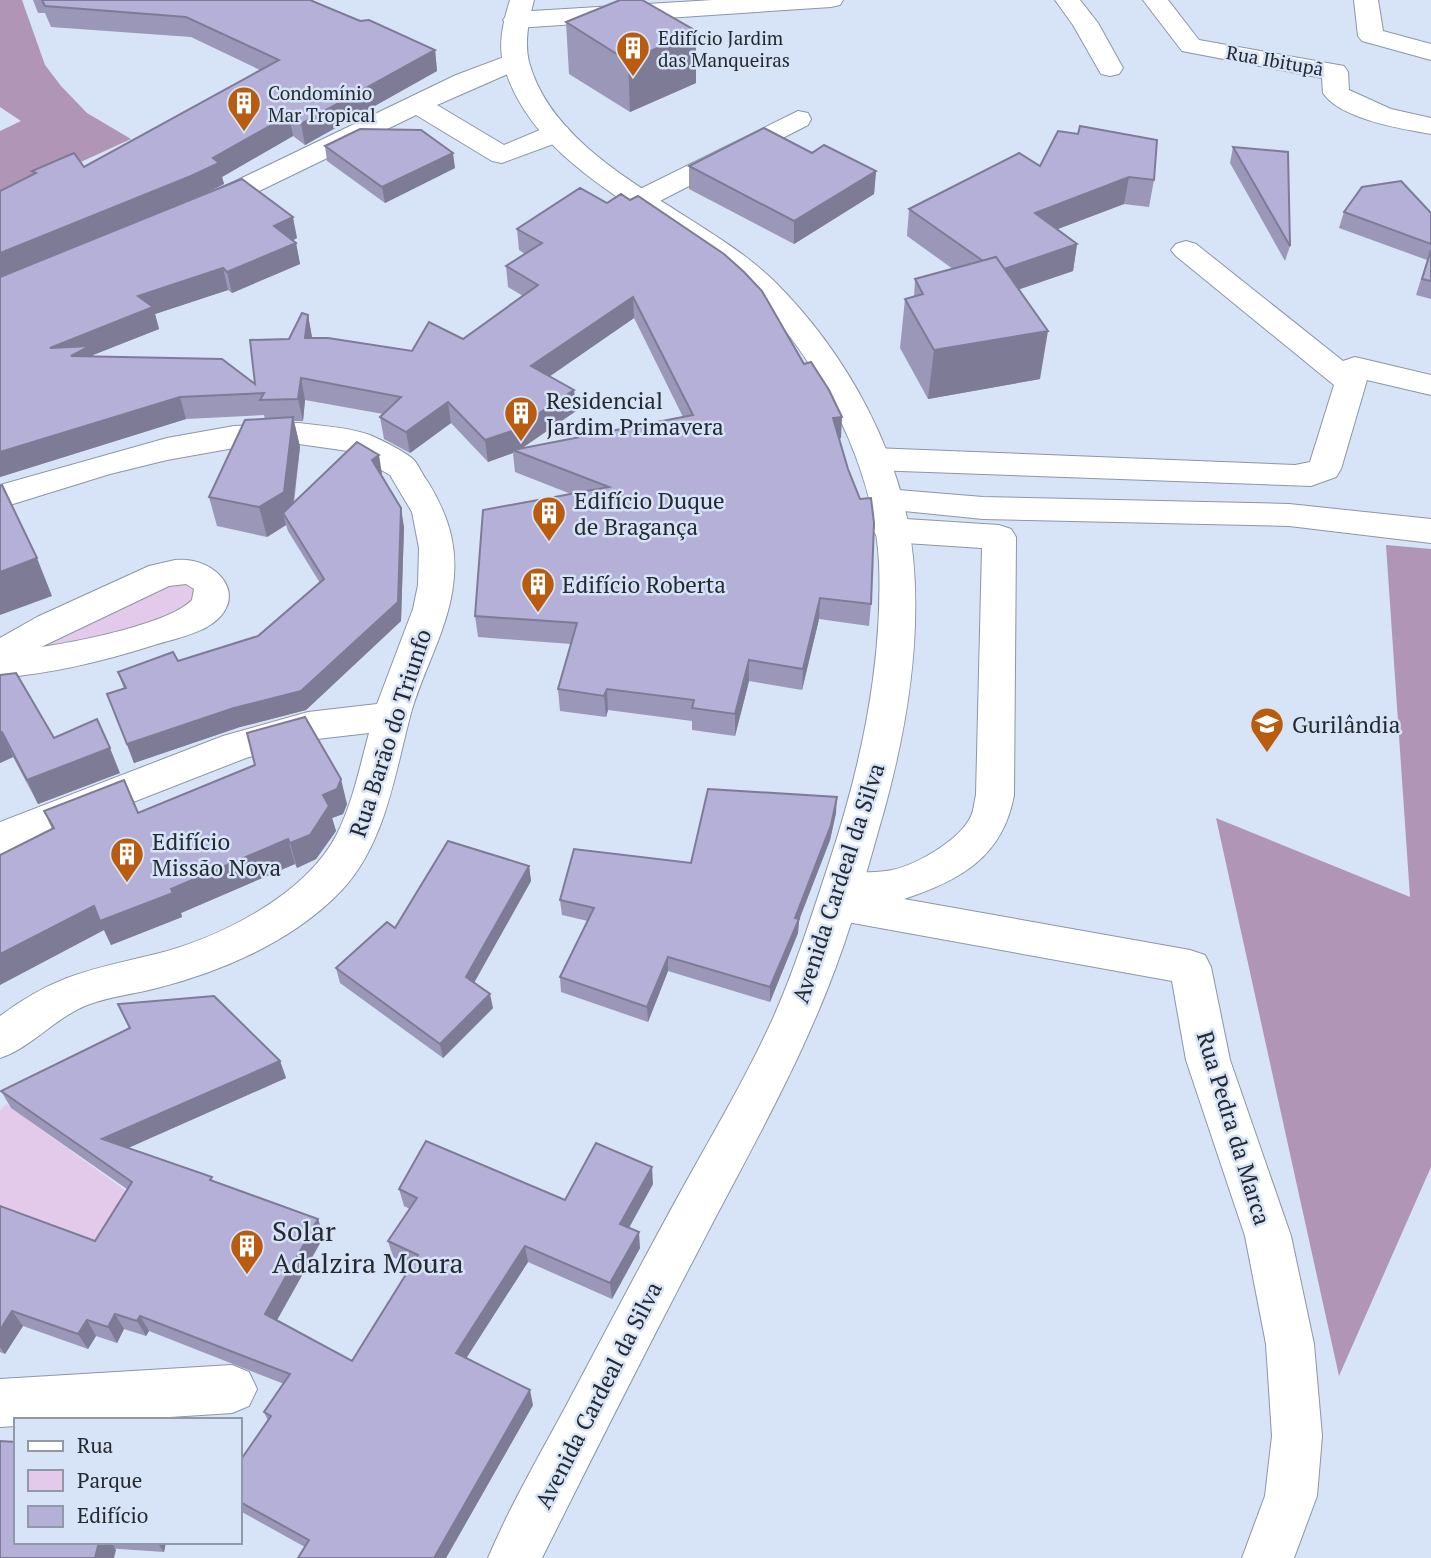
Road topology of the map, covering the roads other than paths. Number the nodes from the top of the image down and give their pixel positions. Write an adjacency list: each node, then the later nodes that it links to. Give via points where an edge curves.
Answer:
1 (831, 0): 5 (street)
2 (1067, 0): 8 (street)
3 (1156, 0): 11 (street, Rua Ibitupã, via 1191,46 1335,72 1336,93 1346,100 1388,117)
4 (1366, 0): 6 (street, via 1374,38)
5 (519, 10): 7 (street, Avenida Cardeal da Silva)
6 (1431, 51)
7 (516, 61): 9 (street); 12 (street, Avenida Cardeal da Silva, via 537,108)
8 (1110, 68)
9 (417, 104): 12 (street, via 502,155); 14 (street)
10 (798, 119): 13 (street)
11 (1431, 126)
12 (557, 133): 13 (street, Avenida Cardeal da Silva)
13 (642, 199): 18 (street, Avenida Cardeal da Silva, via 757,281 794,321 851,410)
14 (175, 221)
15 (1186, 250): 16 (street)
16 (1350, 382): 17 (street, via 1355,367); 18 (street, via 1324,469 1311,475)
17 (1431, 385)
18 (873, 459): 20 (street, Avenida Cardeal da Silva)
19 (0, 497): 24 (street, Rua Barão do Triunfo, via 125,459 242,434 295,433 341,439 388,458 414,479 436,535 432,607)
20 (891, 528): 21 (street, via 984,508 1289,514); 26 (street, Avenida Cardeal da Silva, via 896,643 889,712 873,791); 26 (street, via 999,550 995,795 988,822 964,849 928,875)
21 (1431, 531)
22 (0, 654): 23 (street, via 161,575 198,575 210,584 213,596 208,608 180,624 82,655)
23 (0, 664)
24 (390, 716): 25 (street, via 308,726 236,746); 27 (street, Rua Barão do Triunfo, via 370,806 349,853 322,885 283,915 215,950 62,997)
25 (0, 838)
26 (839, 896): 30 (street, Avenida Cardeal da Silva, via 810,982 758,1090); 31 (street, Rua Pedra da Marca, via 1190,967 1208,1060 1268,1236 1290,1344 1297,1436 1291,1496)
27 (0, 1040)
28 (233, 1389): 29 (street)
29 (0, 1403)
30 (514, 1558)
31 (1268, 1558)

